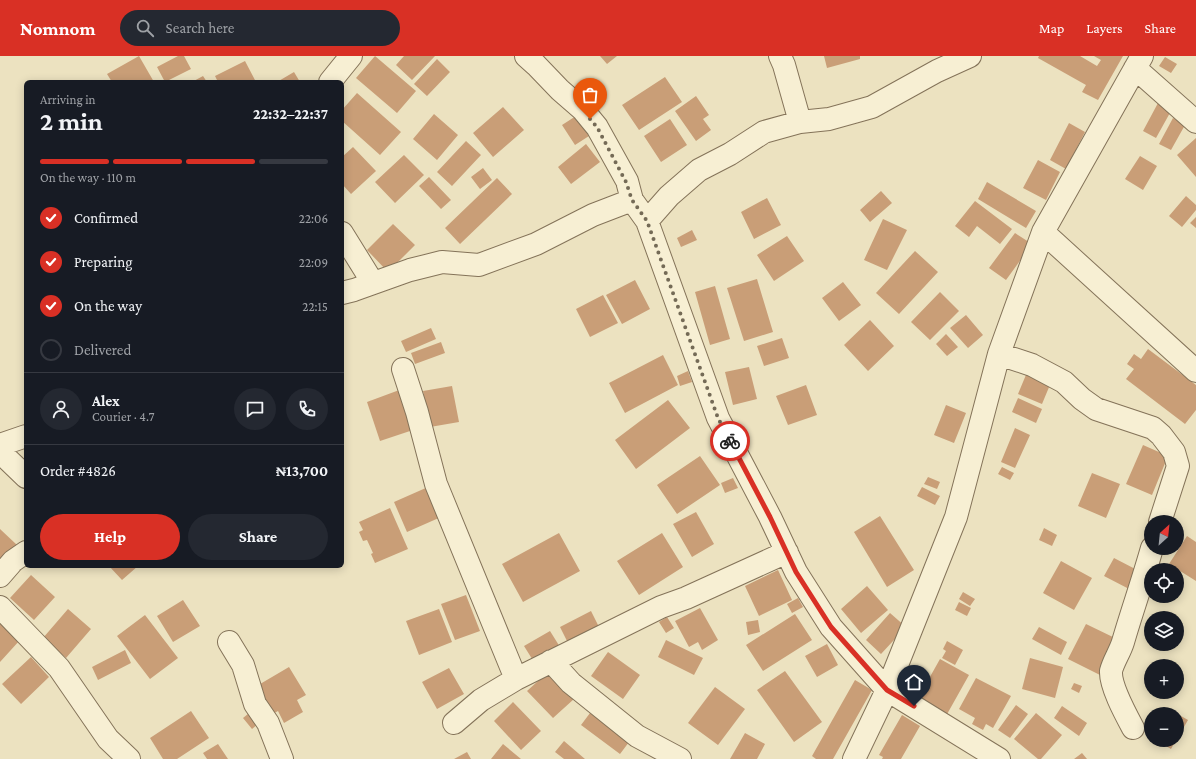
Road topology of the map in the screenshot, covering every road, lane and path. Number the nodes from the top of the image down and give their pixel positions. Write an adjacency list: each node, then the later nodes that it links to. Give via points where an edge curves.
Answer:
1 (351, 56): 6 (street)
2 (526, 56): 9 (street, via 583,110 597,127 626,182)
3 (780, 56): 7 (street)
4 (970, 56): 7 (street, via 872,107 829,119)
5 (1139, 62): 8 (street); 11 (street)
6 (332, 80)
7 (800, 122): 10 (street, via 764,132 699,170 669,196)
8 (1196, 122)
9 (632, 200): 10 (street); 13 (street, via 593,215 536,244 479,265 442,262)
10 (647, 221): 23 (street, via 718,418)
11 (1043, 232): 15 (street); 17 (street)
12 (344, 236): 13 (street)
13 (373, 283): 14 (street)
14 (344, 292)
15 (999, 354): 22 (street, via 1032,365 1064,382 1096,409 1153,428 1161,435 1174,452 1178,466); 31 (street, via 956,517)
16 (403, 369): 30 (street, via 436,484)
17 (1196, 371)
18 (24, 437): 19 (street)
19 (0, 445)
20 (0, 452): 21 (street)
21 (24, 475)
22 (1162, 515)
23 (787, 552): 29 (street, via 661,607); 31 (street, via 796,572 831,627)
24 (24, 553): 26 (street, via 13,561)
25 (1150, 555): 33 (street, via 1111,672 1115,692)
26 (0, 576)
27 (0, 607): 34 (street, via 59,668 108,739)
28 (228, 642): 35 (street, via 243,665 255,704 268,723)
29 (551, 661): 30 (street); 36 (street, via 571,683 637,736)
30 (516, 679): 32 (street, via 481,700)
31 (887, 690): 37 (street); 38 (street)
32 (454, 723)
33 (1133, 728)
34 (129, 759)
35 (282, 759)
36 (680, 759)
37 (854, 759)
38 (999, 759)

